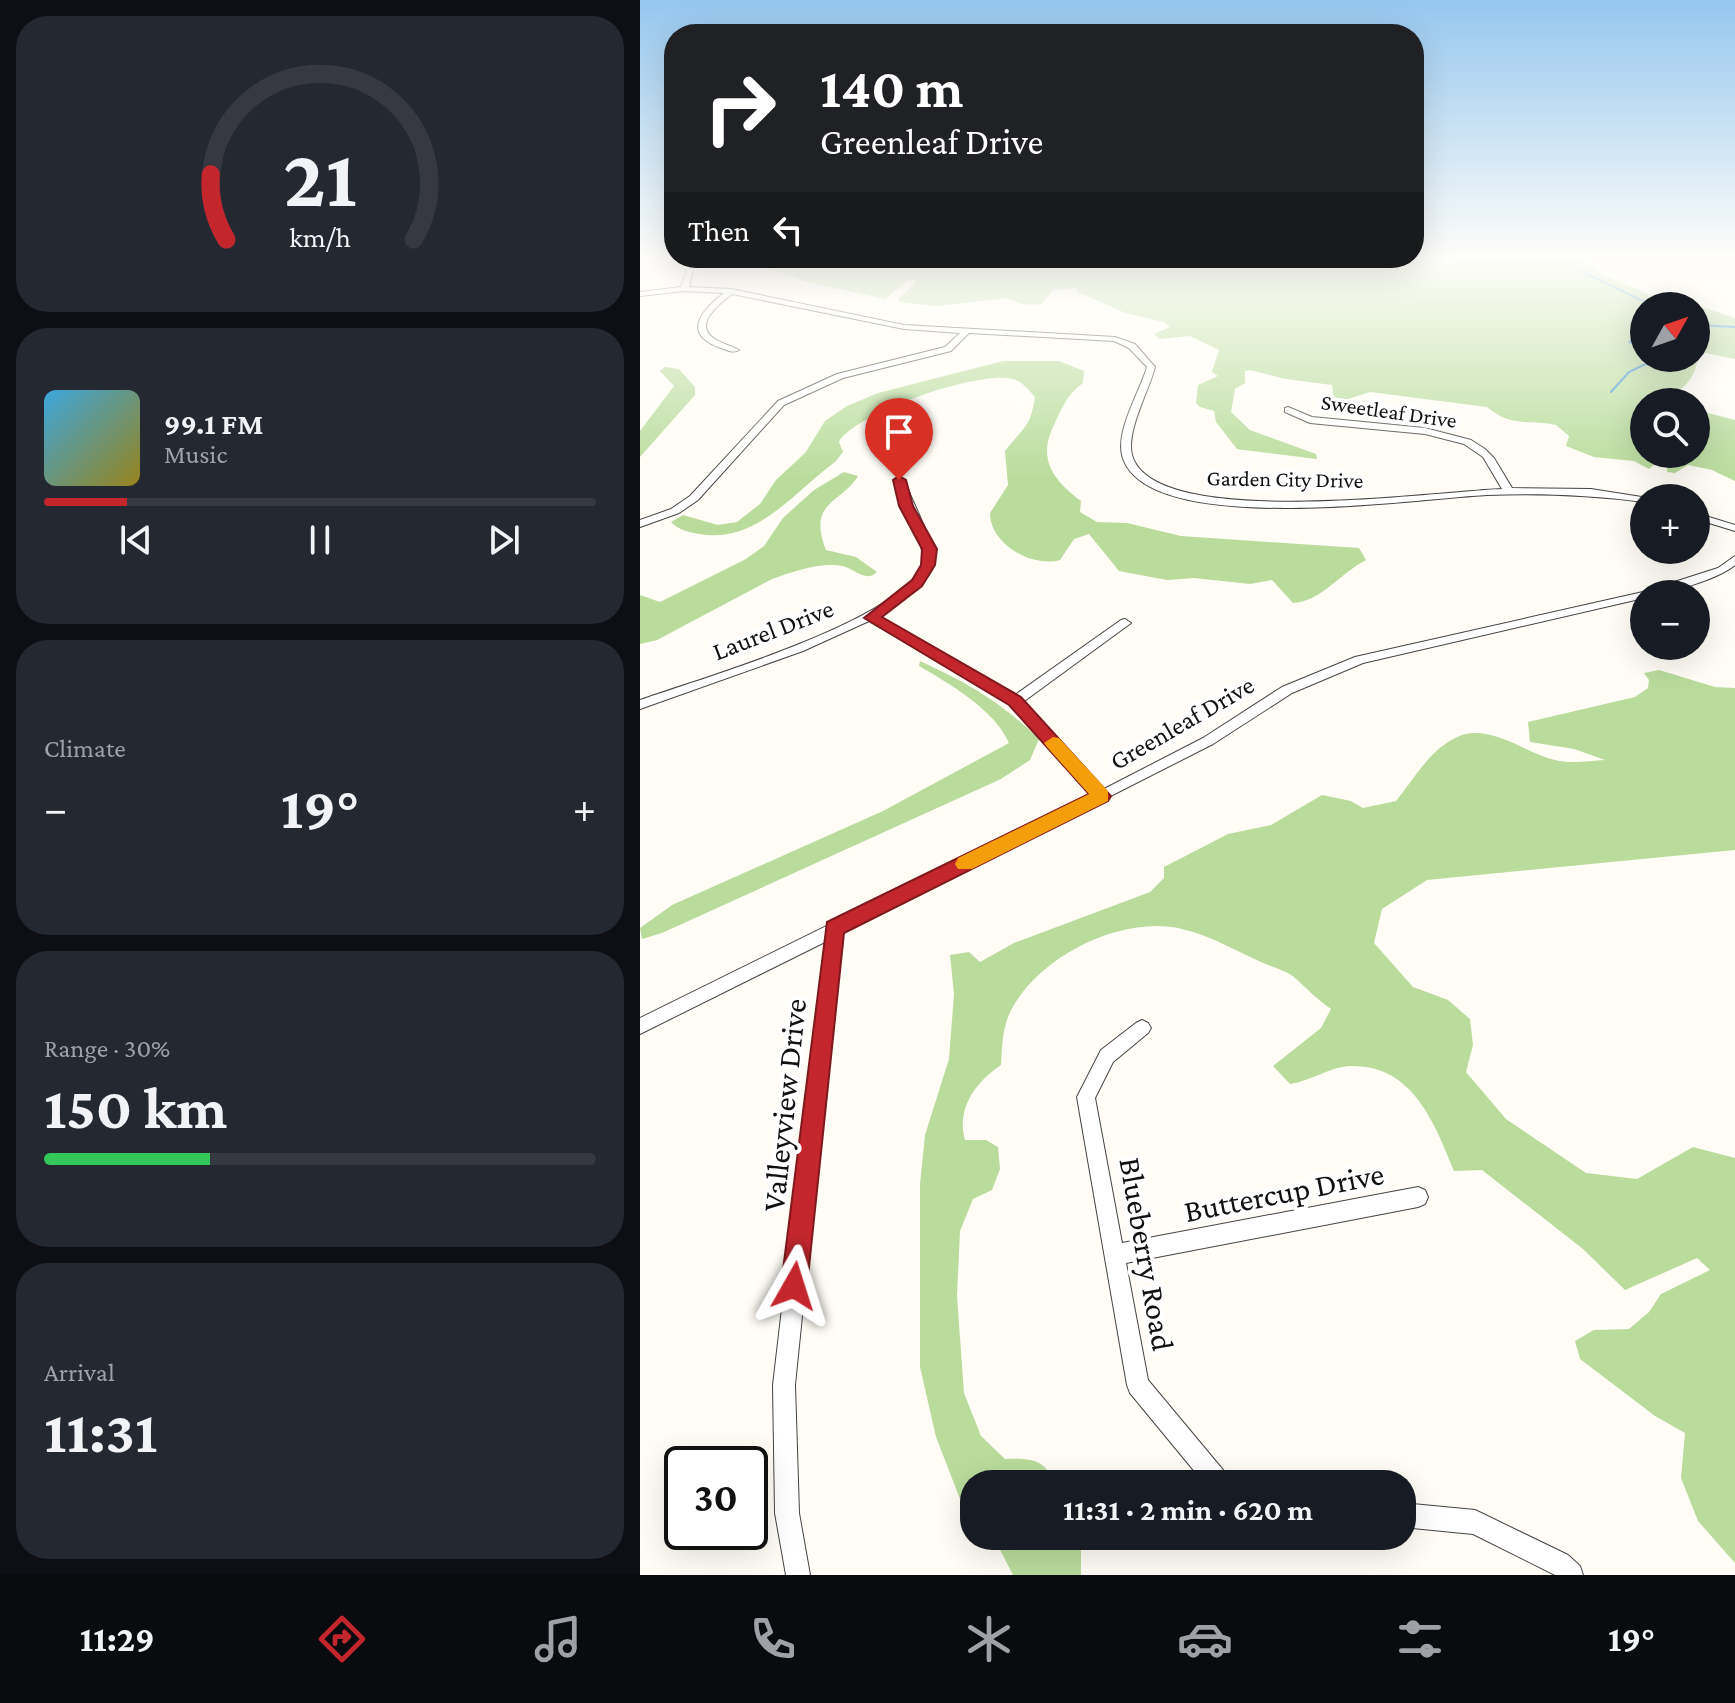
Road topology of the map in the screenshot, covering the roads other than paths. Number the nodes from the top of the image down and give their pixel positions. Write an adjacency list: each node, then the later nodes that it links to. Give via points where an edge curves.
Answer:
1 (966, 331): 10 (street, via 948,349 840,376 781,403 705,489 675,511)
2 (701, 332): 4 (street, via 709,341)
3 (979, 332): 7 (street, Garden City Drive, via 1094,336 1132,346 1151,367 1127,453 1146,478 1186,496 1239,503)
4 (735, 350)
5 (1288, 410): 7 (street, Sweetleaf Drive, via 1310,420 1456,438 1492,461)
6 (899, 480): 15 (street, via 906,506 930,549 928,565 917,583)
7 (1509, 493): 8 (street, Garden City Drive)
8 (1630, 497)
9 (1710, 520): 11 (street)
10 (640, 524)
11 (1735, 528)
12 (1735, 559): 13 (street, Greenleaf Drive, via 1722,570)
13 (1690, 580)
14 (1630, 598): 19 (street, Greenleaf Drive, via 1359,660 1287,690 1208,741)
15 (872, 618): 17 (street, Laurel Drive); 18 (street, Laurel Drive)
16 (1125, 623): 17 (street)
17 (1015, 701): 19 (street, Laurel Drive)
18 (640, 705)
19 (1102, 796): 20 (street, Greenleaf Drive)
20 (834, 928): 21 (street, Greenleaf Drive); 27 (street, Valleyview Drive, via 784,1385 787,1513)
21 (640, 1026)
22 (1142, 1028): 24 (street, Blueberry Road, via 1107,1056 1086,1097)
23 (1418, 1197): 24 (street, Buttercup Drive)
24 (1114, 1255): 25 (street, Blueberry Road, via 1138,1385)
25 (1208, 1470)
26 (1416, 1516): 28 (street, via 1475,1522 1560,1563)
27 (798, 1575)
28 (1571, 1575)

